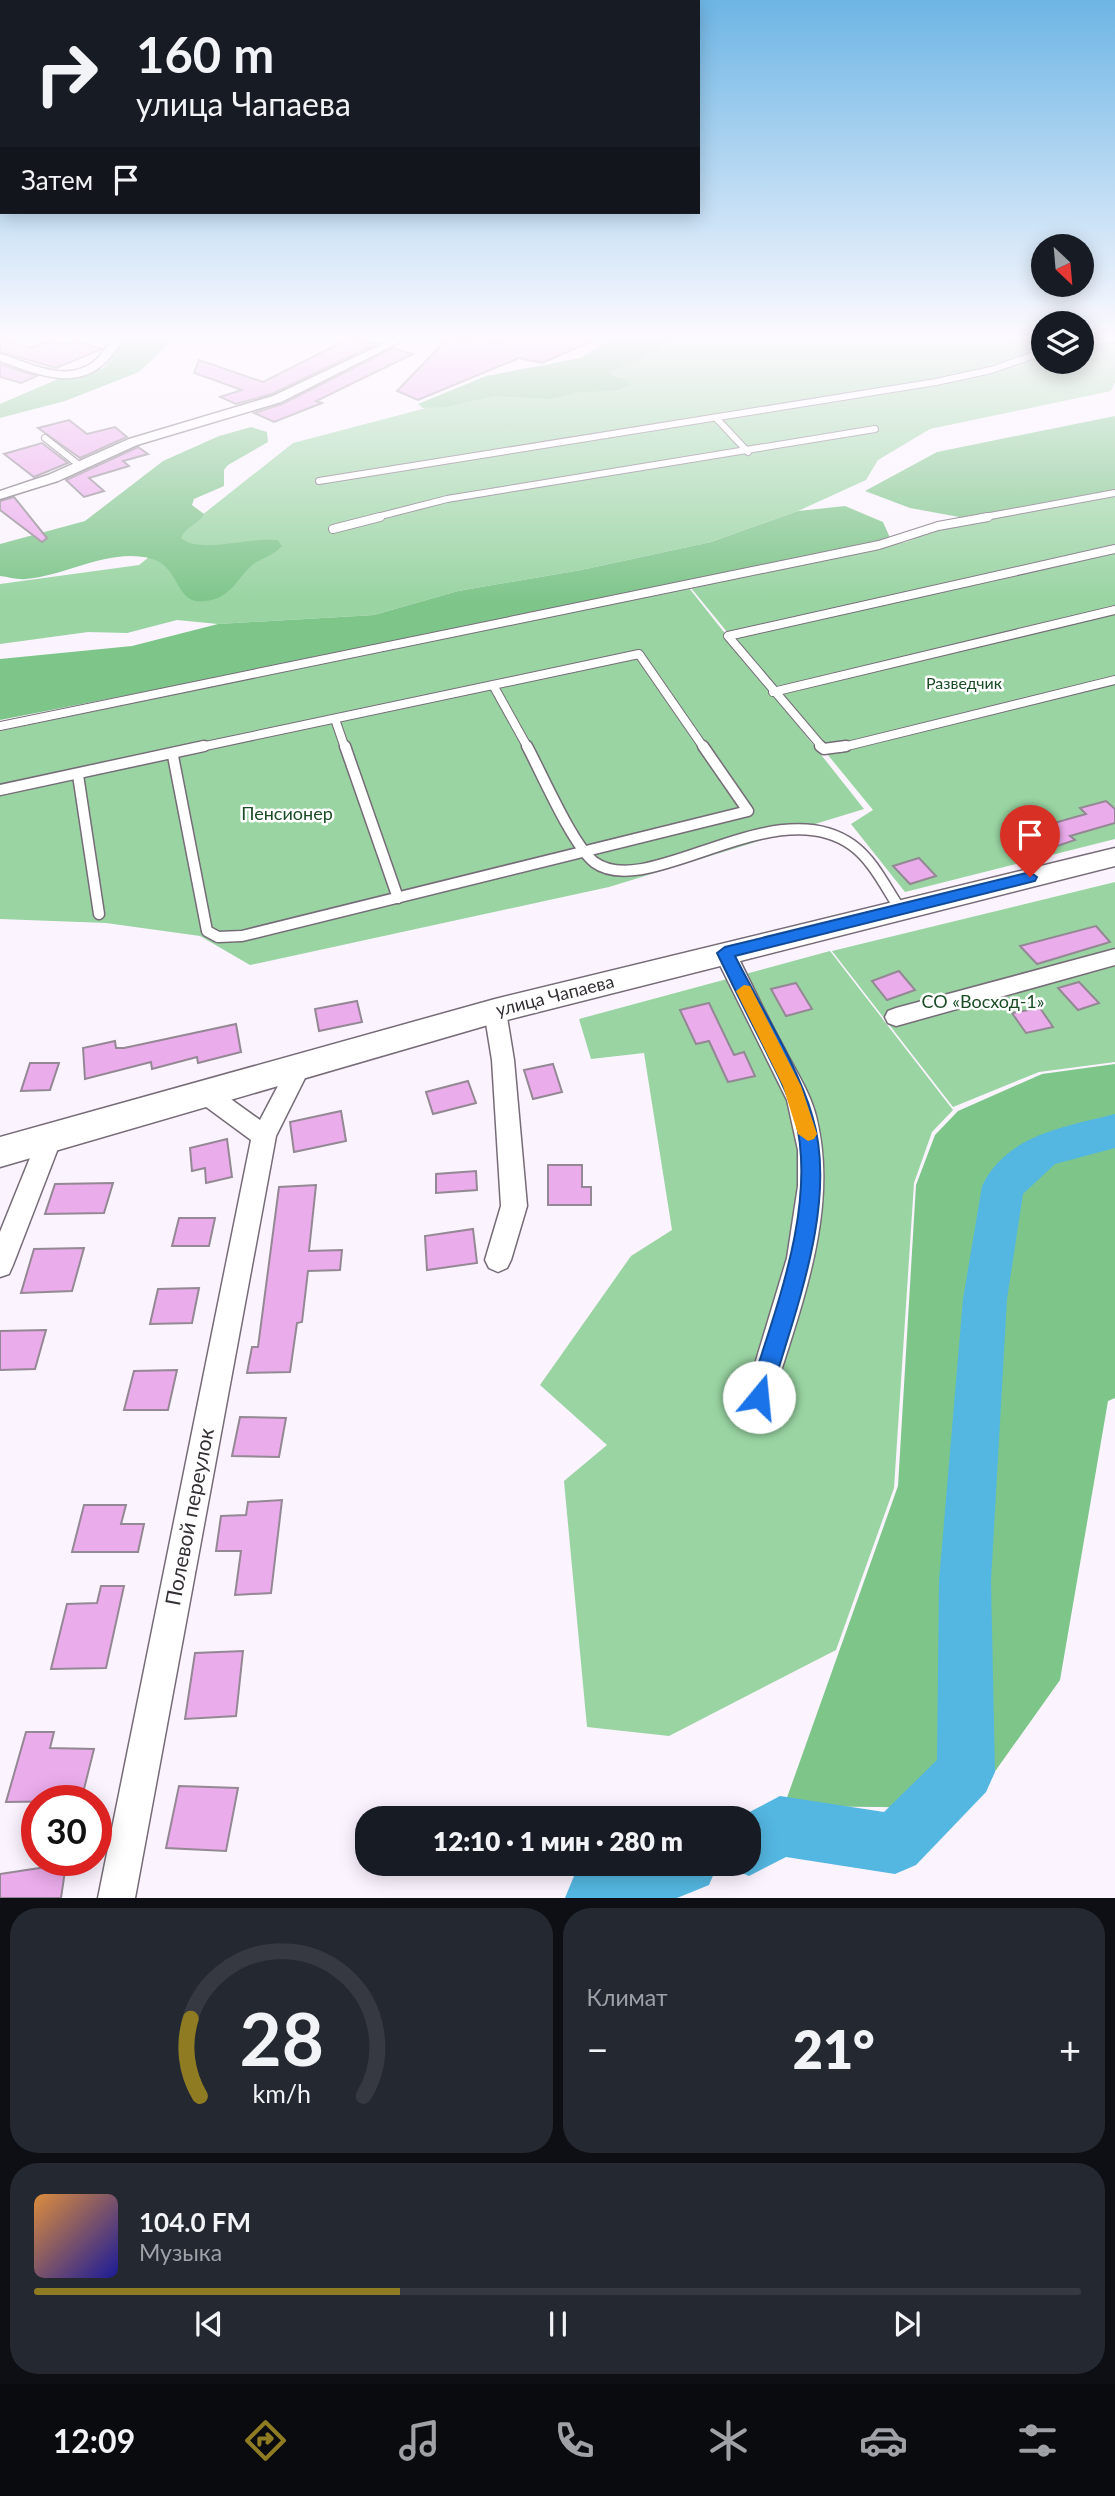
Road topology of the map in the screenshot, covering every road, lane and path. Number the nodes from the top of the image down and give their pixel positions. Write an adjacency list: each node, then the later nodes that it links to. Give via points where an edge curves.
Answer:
1 (190, 427): 7 (street, via 132,442)
2 (668, 427): 8 (lane)
3 (724, 427): 6 (lane)
4 (874, 429): 6 (lane)
5 (45, 438): 7 (lane)
6 (748, 452): 11 (lane, via 447,499)
7 (79, 465): 10 (street)
8 (319, 481)
9 (1115, 493): 18 (lane, via 938,526 879,545)
10 (0, 495)
11 (333, 529)
12 (1115, 549): 16 (lane, via 728,636)
13 (1115, 610): 16 (lane)
14 (1115, 680): 16 (lane, via 836,749 816,744)
15 (493, 685): 17 (lane); 22 (lane); 22 (lane, via 639,654 748,811)
16 (773, 692)
17 (335, 719): 19 (lane); 24 (lane)
18 (0, 726)
19 (173, 756): 20 (lane); 24 (lane, via 207,931 218,937 242,936)
20 (78, 775): 21 (lane); 26 (lane)
21 (0, 790)
22 (585, 853): 24 (lane); 25 (lane, via 594,863 613,871 652,866 771,831 826,833 850,843)
23 (1112, 861): 25 (street, улица Чапаева)
24 (398, 898)
25 (900, 909): 27 (street, улица Чапаева)
26 (99, 914)
27 (725, 953): 29 (street, улица Чапаева); 38 (street, via 792,1086 811,1148 810,1194 796,1274)
28 (1115, 957): 30 (street)
29 (495, 1012): 31 (street, улица Чапаева); 36 (street, via 514,1206)
30 (896, 1017)
31 (299, 1068): 32 (street, улица Чапаева); 33 (street, Полевой переулок)
32 (206, 1094): 33 (street); 34 (street, улица Чапаева)
33 (264, 1136): 39 (street, Полевой переулок)
34 (50, 1138): 35 (street, улица Чапаева); 37 (street)
35 (0, 1152)
36 (498, 1260)
37 (0, 1265)
38 (759, 1397)
39 (116, 1898)

